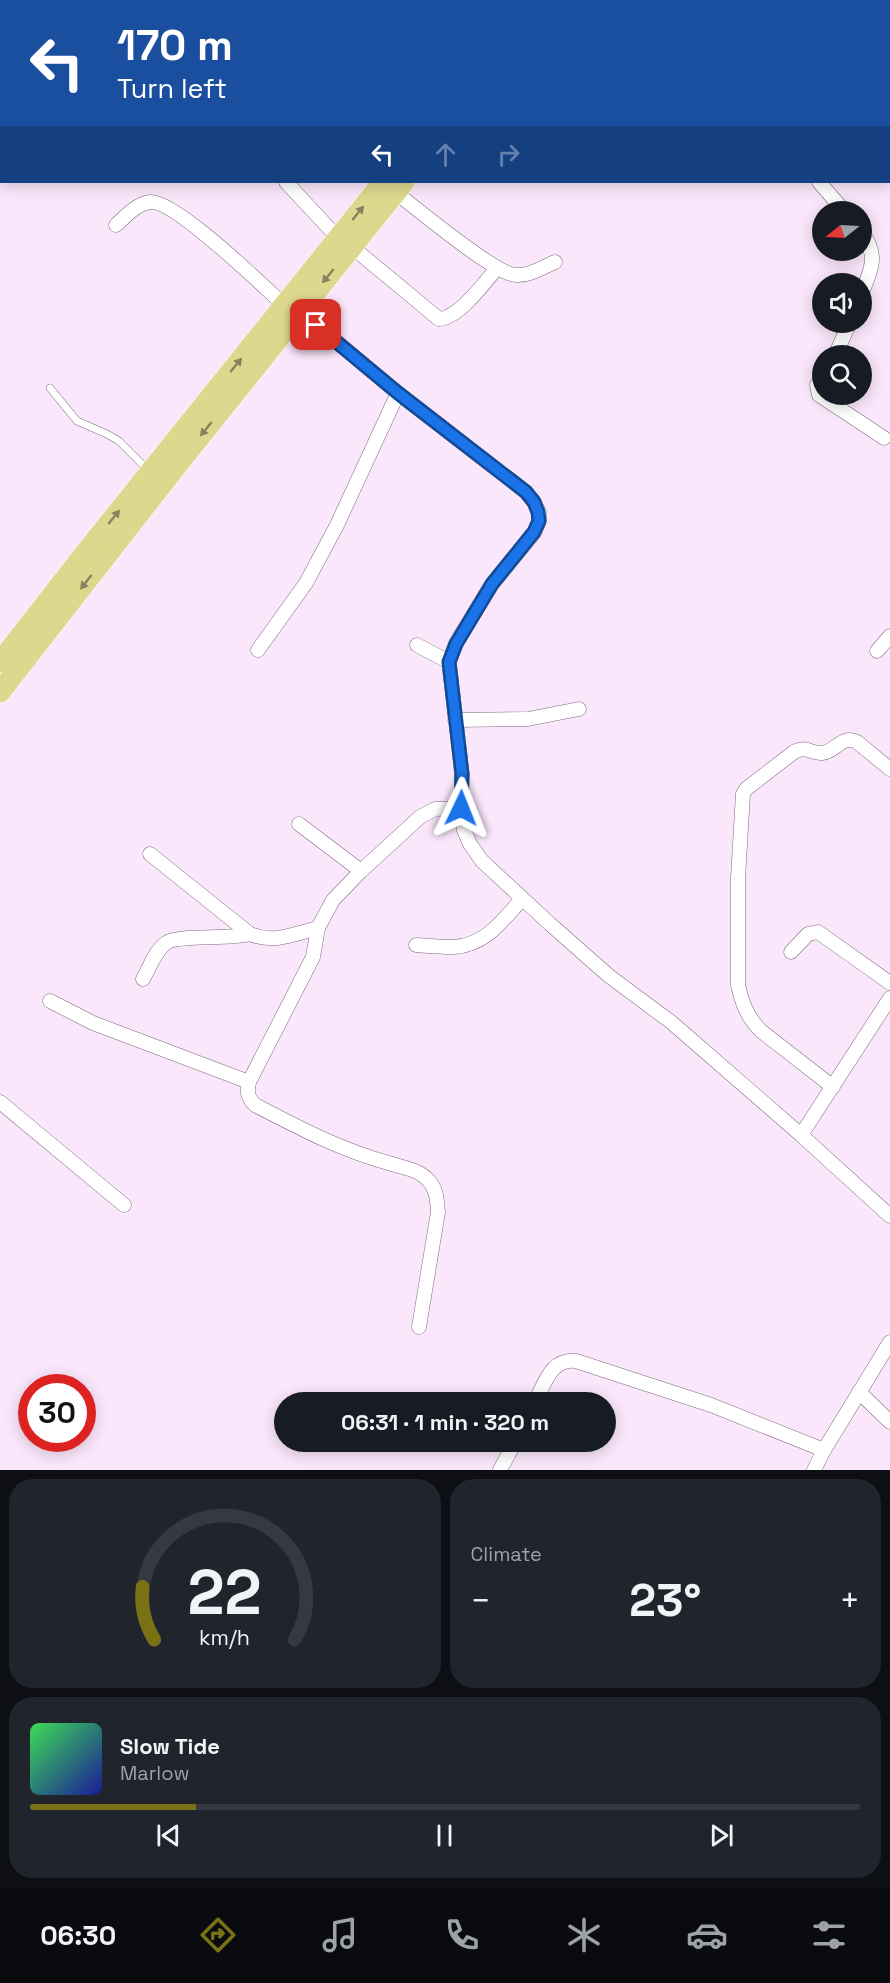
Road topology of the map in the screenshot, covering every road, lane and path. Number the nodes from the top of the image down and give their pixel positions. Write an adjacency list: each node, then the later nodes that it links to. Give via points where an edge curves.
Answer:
1 (287, 183): 6 (street)
2 (820, 183): 4 (street)
3 (394, 185): 6 (main road); 8 (street)
4 (835, 201)
5 (116, 225): 9 (street, via 142,204 160,203 197,228)
6 (345, 242): 8 (street, via 439,319 462,307); 9 (main road)
7 (555, 262): 8 (street, via 519,276)
8 (497, 268)
9 (292, 308): 11 (street); 14 (main road, one-way to 9); 21 (main road, one-way to 21)
10 (50, 388): 14 (lane, via 77,421 118,441)
11 (398, 393): 17 (street, via 306,583); 20 (street, via 526,492 538,512 534,532 492,584)
12 (832, 405): 13 (street)
13 (884, 438)
14 (150, 472): 19 (main road, one-way to 14)
15 (890, 636): 18 (street)
16 (417, 645): 20 (street)
17 (258, 650)
18 (877, 651)
19 (0, 662)
20 (449, 662): 23 (street)
21 (0, 692)
22 (579, 709): 23 (street, via 528,719)
23 (455, 720): 25 (street, via 462,774)
24 (890, 769): 39 (street, via 857,742 848,740 826,752 794,752 743,794 738,878 741,1000 752,1023)
25 (461, 808): 28 (street, via 435,809 420,817); 29 (street, via 470,844)
26 (299, 824): 28 (street)
27 (150, 854): 31 (street)
28 (361, 871): 30 (street, via 333,900)
29 (522, 899): 32 (street, via 495,929 477,941 455,947); 41 (street)
30 (318, 928): 31 (street, via 272,939); 38 (street, via 313,957)
31 (249, 934): 34 (street, via 172,939 159,950)
32 (416, 945)
33 (791, 952): 35 (street, via 808,934 818,932)
34 (143, 979)
35 (890, 983)
36 (890, 998): 39 (street)
37 (50, 1001): 38 (street, via 93,1023)
38 (249, 1082): 44 (street, via 247,1091 255,1105 313,1136 417,1171 429,1181 437,1196 438,1212)
39 (833, 1087): 41 (street)
40 (0, 1101): 42 (street)
41 (801, 1135): 43 (street)
42 (124, 1205)
43 (890, 1216)
44 (419, 1327)
45 (890, 1342): 47 (street)
46 (540, 1392): 49 (street, via 558,1364 576,1361 711,1405)
47 (859, 1392): 48 (street); 49 (street)
48 (890, 1422)
49 (824, 1450): 52 (street)
50 (510, 1452): 51 (street)
51 (500, 1470)
52 (814, 1470)

